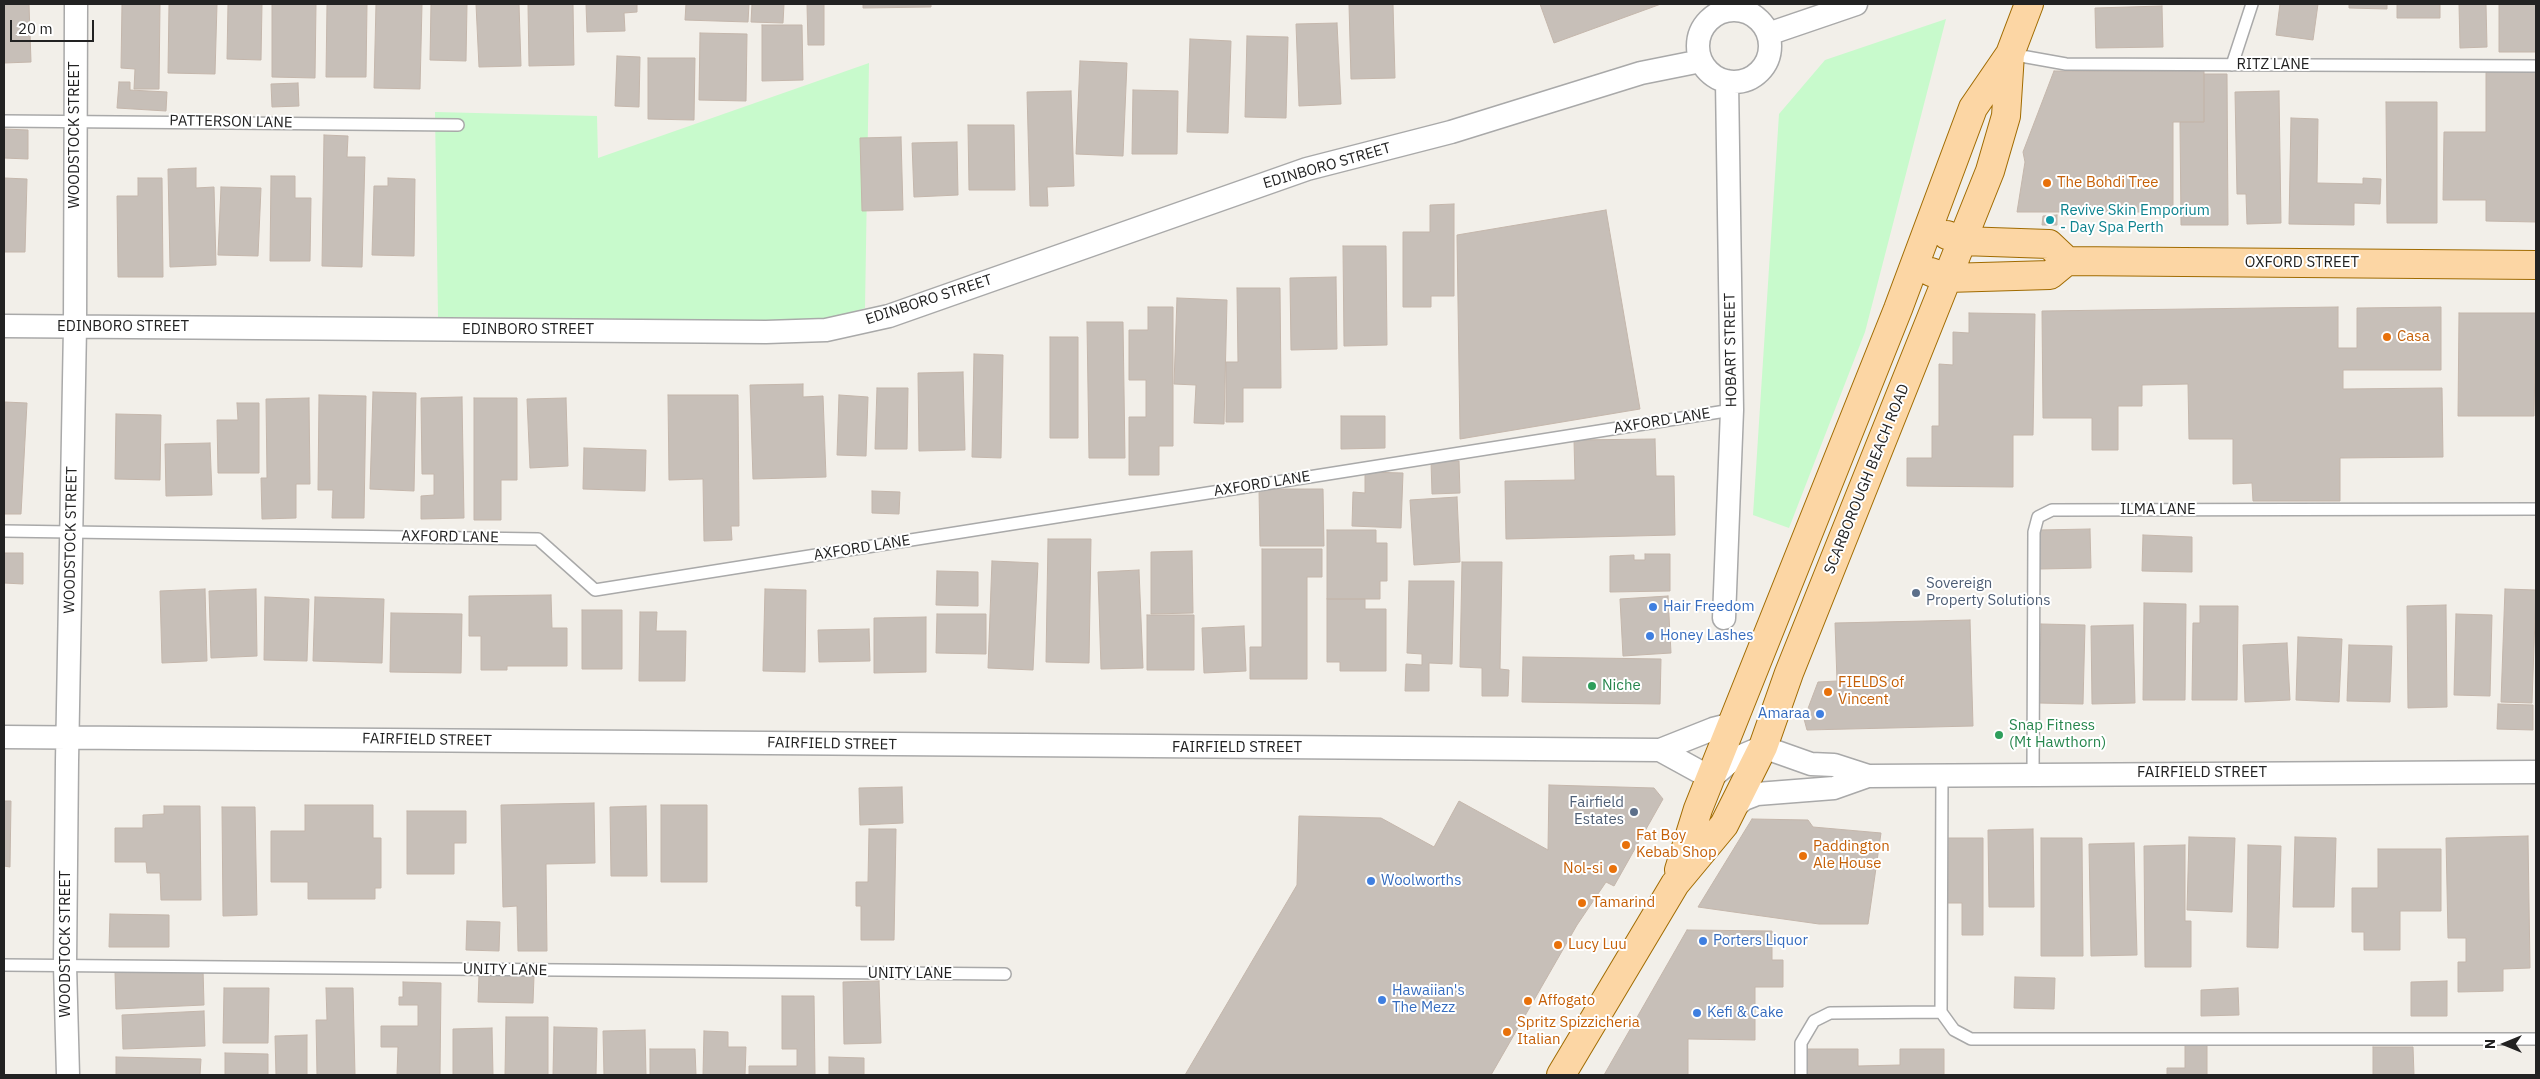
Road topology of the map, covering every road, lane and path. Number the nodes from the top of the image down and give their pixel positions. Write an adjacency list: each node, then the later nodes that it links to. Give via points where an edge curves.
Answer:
1 (76, 4): 13 (street, WOODSTOCK STREET)
2 (1856, 4): 6 (street)
3 (2029, 4): 7 (main road, SCARBOROUGH BEACH ROAD)
4 (2252, 4): 9 (lane)
5 (1728, 7): 6 (street, via 1752,14); 8 (street, via 1705,25 1699,42)
6 (1768, 34): 11 (street, via 1770,53 1765,66 1746,80)
7 (2010, 54): 9 (lane, RITZ LANE, via 2066,64); 15 (main road, SCARBOROUGH BEACH ROAD, via 1974,108); 16 (main road, SCARBOROUGH BEACH ROAD, via 2006,116 1990,171)
8 (1702, 61): 11 (street, via 1713,75); 22 (street, EDINBORO STREET, via 1641,74 1451,132 1307,169 889,316 826,330)
9 (2232, 65): 10 (lane, RITZ LANE)
10 (2536, 66)
11 (1727, 81): 23 (street, HOBART STREET)
12 (4, 120): 13 (lane, PATTERSON LANE)
13 (75, 121): 14 (lane, PATTERSON LANE); 22 (street, WOODSTOCK STREET)
14 (458, 125)
15 (1928, 228): 16 (main road); 19 (main road, SCARBOROUGH BEACH ROAD)
16 (1962, 241): 17 (main road, via 2049,244); 20 (main road, SCARBOROUGH BEACH ROAD)
17 (2067, 262): 18 (main road, OXFORD STREET); 20 (main road, via 2050,275)
18 (2536, 264)
19 (1914, 266): 20 (main road); 28 (main road, SCARBOROUGH BEACH ROAD)
20 (1947, 278): 31 (main road, SCARBOROUGH BEACH ROAD, via 1789,673)
21 (4, 326): 22 (street, EDINBORO STREET)
22 (75, 327): 26 (street, WOODSTOCK STREET)
23 (1732, 410): 26 (lane, AXFORD LANE, via 595,590 538,539); 27 (street, HOBART STREET)
24 (2536, 509): 34 (lane, ILMA LANE, via 2052,510 2038,517 2034,532)
25 (4, 532): 26 (lane, AXFORD LANE)
26 (71, 532): 30 (street, WOODSTOCK STREET)
27 (1724, 618)
28 (1733, 724): 32 (street, FAIRFIELD STREET); 37 (main road, SCARBOROUGH BEACH ROAD)
29 (4, 737): 30 (street, FAIRFIELD STREET)
30 (68, 737): 32 (street, FAIRFIELD STREET); 41 (street, WOODSTOCK STREET)
31 (1763, 747): 36 (street, FAIRFIELD STREET, via 1811,764 1834,765); 37 (street, via 1732,760); 38 (main road, SCARBOROUGH BEACH ROAD)
32 (1660, 750): 37 (street, FAIRFIELD STREET)
33 (2536, 772): 34 (street, FAIRFIELD STREET)
34 (2033, 773): 35 (street, FAIRFIELD STREET)
35 (1942, 774): 36 (street, FAIRFIELD STREET); 43 (lane)
36 (1868, 776): 38 (street, FAIRFIELD STREET, via 1834,788 1757,794 1744,799)
37 (1711, 778): 39 (main road, SCARBOROUGH BEACH ROAD)
38 (1732, 810): 39 (main road, SCARBOROUGH BEACH ROAD)
39 (1675, 884): 46 (main road, SCARBOROUGH BEACH ROAD)
40 (4, 965): 41 (lane, UNITY LANE)
41 (65, 965): 42 (lane, UNITY LANE); 45 (street, WOODSTOCK STREET)
42 (1006, 974)
43 (1941, 1012): 44 (lane, via 1954,1030 1971,1039); 47 (lane, via 1830,1012 1814,1021 1801,1043)
44 (2536, 1039)
45 (68, 1075)
46 (1560, 1075)
47 (1802, 1075)

